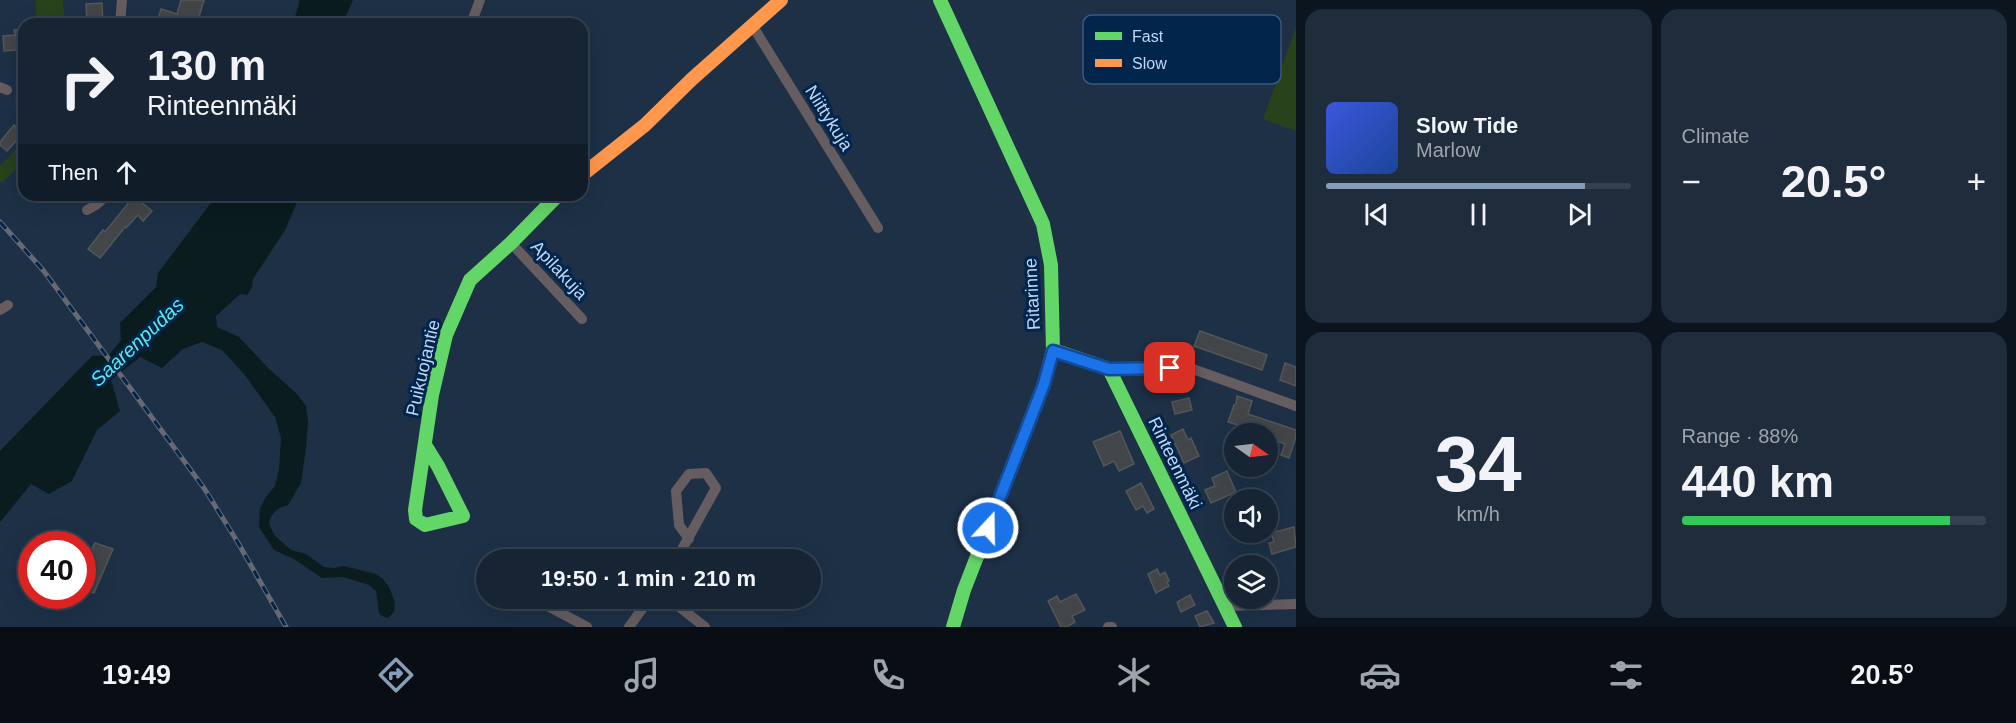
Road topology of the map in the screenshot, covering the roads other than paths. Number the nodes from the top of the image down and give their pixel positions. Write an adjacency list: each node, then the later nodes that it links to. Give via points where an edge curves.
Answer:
1 (122, 0): 5 (street)
2 (480, 0): 6 (street)
3 (781, 0): 7 (street)
4 (940, 0): 15 (street, Ritarinne, via 1043,224 1051,266)
5 (120, 18)
6 (473, 18)
7 (752, 25): 8 (street, via 645,125); 12 (street, Niittykuja)
8 (588, 170)
9 (100, 201): 11 (street)
10 (552, 201): 13 (street, Puikuojantie)
11 (87, 210)
12 (878, 228)
13 (511, 243): 14 (street, Apilakuja); 18 (street, Puikuojantie, via 470,280 446,335)
14 (582, 319)
15 (1053, 351): 16 (street); 31 (street, Ritarinne)
16 (1109, 369): 17 (street, via 1190,368); 21 (street, Rinteenmäki)
17 (1296, 406)
18 (425, 445): 18 (street, Puikuojantie, via 438,466 463,516 425,525 416,519)
19 (689, 539): 19 (street, via 679,525 676,491 689,474 706,473 716,488); 20 (street)
20 (683, 549)
21 (1224, 604)
22 (1296, 604): 23 (street)
23 (1278, 605)
24 (553, 609): 28 (street)
25 (642, 609): 29 (street)
26 (682, 609): 30 (street)
27 (1226, 609): 32 (street, Rinteenmäki)
28 (587, 627)
29 (629, 627)
30 (705, 627)
31 (953, 627)
32 (1235, 627)

